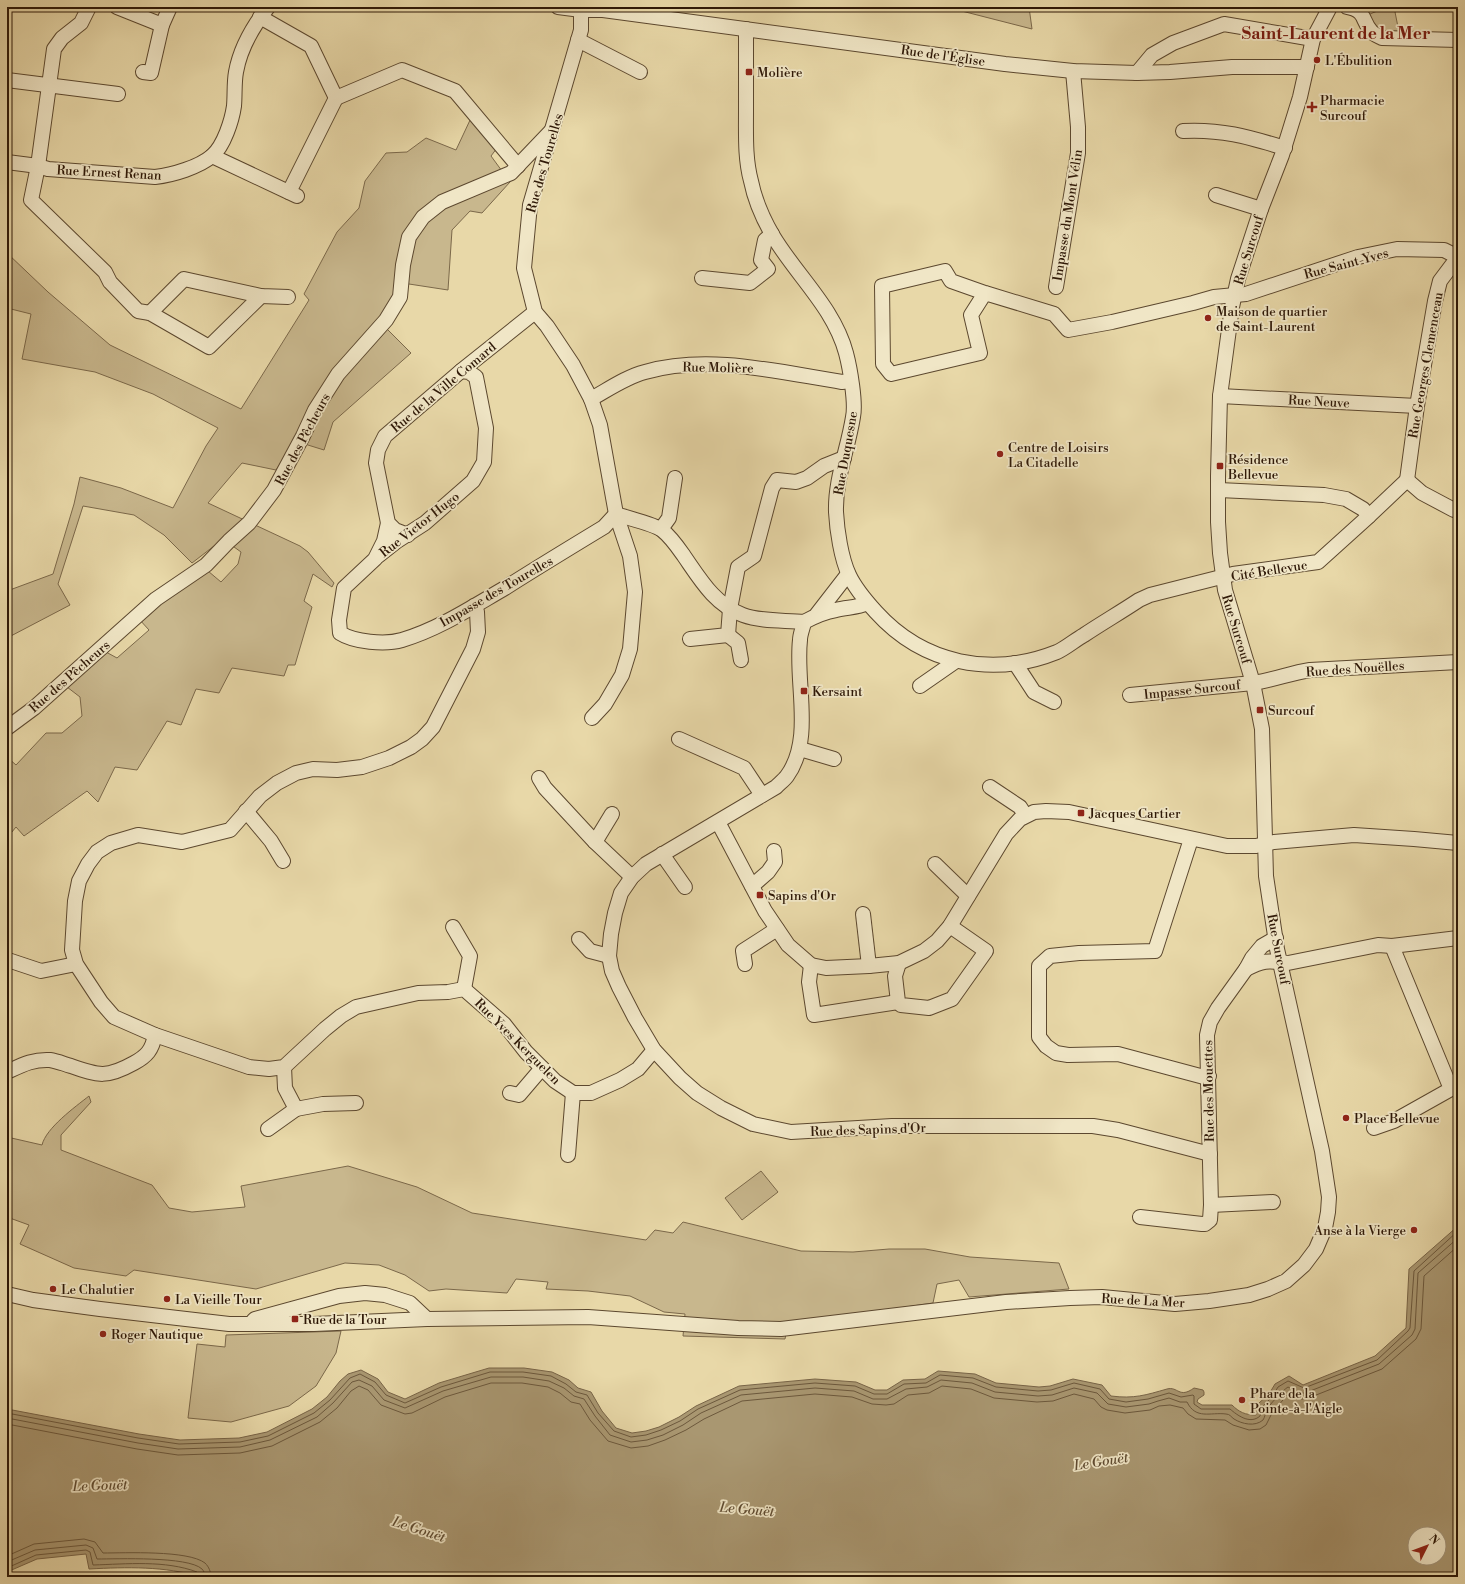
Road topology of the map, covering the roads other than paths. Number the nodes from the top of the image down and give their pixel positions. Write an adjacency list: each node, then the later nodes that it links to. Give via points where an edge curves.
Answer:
1 (88, 7): 20 (street, via 81,23 62,38 54,49)
2 (117, 7): 9 (street)
3 (170, 7): 9 (street)
4 (558, 7): 7 (street, Rue de l'Église)
5 (1330, 7): 11 (street, Rue Surcouf)
6 (1347, 7): 13 (street, via 1354,8 1364,16 1371,32 1382,38)
7 (581, 9): 10 (street, Rue de l'Église); 12 (street, Rue des Tourelles, via 581,30)
8 (264, 12): 22 (street, via 311,46); 26 (street, Rue Ernest Renan, via 240,55 230,126)
9 (162, 25): 16 (street, via 151,73)
10 (746, 29): 15 (street, Rue de l'Église); 32 (street, Rue Duquesne, via 746,146 750,180 761,213)
11 (1312, 39): 14 (street, Rue Surcouf); 18 (street, via 1224,24 1173,43 1152,55)
12 (578, 40): 17 (street); 23 (street, Rue des Tourelles)
13 (1458, 40)
14 (1307, 66): 18 (street, Rue de l'Église, via 1232,67); 25 (street, Rue Surcouf)
15 (1073, 71): 18 (street, Rue de l'Église); 35 (street, Impasse du Mont Vélin, via 1078,153)
16 (143, 72)
17 (640, 72)
18 (1137, 73)
19 (7, 80): 20 (street)
20 (49, 85): 21 (street); 28 (street)
21 (118, 94)
22 (336, 98): 26 (street, via 293,194); 29 (street, via 402,70 455,91)
23 (552, 130): 29 (street, Rue des Pêcheurs); 40 (street, Rue des Tourelles, via 530,205 524,268)
24 (1183, 131): 25 (street, via 1205,130 1238,134)
25 (1285, 148): 31 (street, Rue Surcouf)
26 (212, 156): 28 (street, Rue Ernest Renan, via 187,170 155,177 48,170)
27 (7, 162): 28 (street, Rue Ernest Renan)
28 (38, 166): 41 (street, via 31,200 104,272 110,282 138,311)
29 (518, 166): 79 (street, Rue des Pêcheurs, via 511,173 442,202 423,217 409,237 400,297 386,320 338,374 315,410 274,490 249,523 206,564 156,599 34,708)
30 (1216, 195): 31 (street)
31 (1260, 209): 37 (street, Rue Surcouf)
32 (772, 234): 34 (street, via 765,240 761,260 768,269 750,283); 45 (street, Rue Duquesne, via 831,318 846,354)
33 (1458, 257): 37 (street, Rue Saint-Yves, via 1444,250 1397,249 1358,257 1246,294); 48 (street, Rue Georges Clemenceau, via 1440,281)
34 (702, 278)
35 (1056, 287)
36 (985, 293): 36 (street, via 951,281 945,271 882,286 883,364 891,374 980,353 971,315); 37 (street, Rue Saint-Yves, via 1054,314 1068,330 1214,297)
37 (1235, 295): 46 (street, Rue Surcouf)
38 (261, 296): 39 (street); 41 (street, via 184,279); 41 (street, via 209,347)
39 (288, 297)
40 (535, 312): 42 (street, Rue de la Ville Comard); 47 (street, Rue des Tourelles, via 573,365)
41 (150, 313)
42 (489, 348): 43 (street, Rue de la Ville Comard); 44 (street, via 479,364)
43 (461, 371): 44 (street, via 469,372); 56 (street, Rue de la Ville Comard, via 385,436 378,450 376,463)
44 (476, 377): 58 (street, Rue Victor Hugo, via 486,428 484,462 473,481)
45 (850, 381): 47 (street, Rue Molière, via 842,382 758,368 685,365 645,372 624,380); 49 (street, Rue Duquesne, via 854,415)
46 (1220, 396): 48 (street, Rue Neuve); 52 (street, Rue Surcouf)
47 (591, 399): 54 (street, Rue des Tourelles, via 600,425)
48 (1417, 406): 51 (street, Rue Georges Clemenceau)
49 (844, 458): 60 (street, Rue Duquesne, via 836,486 836,512 839,541); 65 (street, via 824,466 807,478 774,484 754,556 738,567)
50 (675, 478): 57 (street, via 669,518)
51 (1407, 480): 53 (street, via 1422,493); 55 (street, Cité Bellevue)
52 (1218, 490): 55 (street, via 1324,495 1346,499 1363,509); 61 (street, Rue Surcouf)
53 (1458, 510)
54 (616, 514): 57 (street); 64 (street, Impasse des Tourelles, via 604,527); 78 (street, Rue des Tourelles, via 630,556 635,592 630,649 622,675 606,704)
55 (1369, 516): 61 (street, Cité Bellevue, via 1318,562)
56 (388, 523): 58 (street, via 395,530); 59 (street, Rue de la Ville Comard, via 384,541)
57 (661, 529): 65 (street, via 673,540 708,590)
58 (408, 535): 59 (street, Rue Victor Hugo)
59 (375, 559): 62 (street, Rue de la Ville Comard)
60 (848, 574): 63 (street, Rue Duquesne); 66 (street)
61 (1223, 577): 73 (street, Rue Duquesne, via 1150,595 1058,651); 74 (street, Rue Surcouf)
62 (344, 588): 64 (street, Impasse des Tourelles, via 339,620 340,633 349,638 388,642 402,640 445,622)
63 (867, 603): 66 (street); 71 (street, Rue Duquesne, via 888,626 907,640 928,652)
64 (474, 606): 86 (street, via 478,632 473,649 433,727 422,739 394,756 362,767 313,769 296,773 277,782)
65 (730, 609): 67 (street, via 744,616 760,619); 68 (street)
66 (817, 614): 67 (street)
67 (804, 622): 81 (street, Rue des Sapins d'Or, via 800,639)
68 (728, 635): 69 (street); 70 (street, via 738,643)
69 (690, 639)
70 (741, 660)
71 (956, 661): 73 (street, Rue Duquesne, via 992,665); 75 (street)
72 (1458, 662): 74 (street, Rue des Nouëlles, via 1310,670)
73 (1015, 663): 77 (street, via 1034,692)
74 (1254, 683): 76 (street, Impasse Surcouf); 93 (street, Rue Surcouf, via 1262,729)
75 (920, 686)
76 (1130, 695)
77 (1054, 702)
78 (592, 718)
79 (7, 728)
80 (679, 739): 85 (street, via 744,768)
81 (800, 750): 82 (street); 85 (street, Rue des Sapins d'Or, via 787,777)
82 (834, 759)
83 (540, 778): 91 (street, via 545,788)
84 (990, 787): 88 (street, via 1020,807)
85 (762, 795): 89 (street, Rue des Sapins d'Or)
86 (246, 811): 96 (street, via 271,841); 114 (street, via 230,830 217,834 182,842 138,836 111,844 97,852 80,881 75,901 72,950)
87 (612, 814): 91 (street)
88 (1025, 815): 90 (street, via 1046,811 1069,812); 101 (street, via 1006,834)
89 (718, 822): 95 (street, Rue des Sapins d'Or); 99 (street)
90 (1191, 839): 93 (street, via 1228,846); 126 (street, via 1154,951 1050,956 1039,966 1039,1037 1056,1053 1118,1054)
91 (595, 842): 98 (street)
92 (1458, 843): 93 (street, via 1354,835)
93 (1266, 844): 106 (street, Rue Surcouf, via 1266,876)
94 (774, 851): 99 (street, via 775,862)
95 (662, 854): 98 (street, Rue des Sapins d'Or); 100 (street)
96 (283, 861)
97 (936, 864): 101 (street)
98 (632, 877): 110 (street, Rue des Sapins d'Or, via 621,893 615,912)
99 (752, 886): 105 (street)
100 (685, 887)
101 (968, 896): 103 (street)
102 (863, 914): 117 (street)
103 (950, 926): 113 (street, via 924,951); 120 (street, via 986,951 952,999 929,1008 902,1005)
104 (453, 927): 119 (street, Rue Yves Kerguelen, via 470,956)
105 (777, 929): 115 (street, via 743,951); 116 (street, via 788,945)
106 (1276, 938): 112 (street, Rue Surcouf); 118 (street, Rue des Mouettes, via 1262,946)
107 (1458, 938): 109 (street)
108 (579, 939): 110 (street, via 590,951)
109 (1392, 946): 112 (street, via 1378,944 1288,963); 131 (street, via 1451,1089 1394,1121)
110 (609, 956): 122 (street, Rue des Sapins d'Or, via 618,987)
111 (8, 960): 114 (street, via 42,971)
112 (1281, 962): 118 (street, via 1259,962); 135 (street, Rue Surcouf, via 1322,1151)
113 (899, 963): 117 (street); 120 (street, via 895,976)
114 (76, 964): 121 (street, via 114,1017)
115 (745, 964)
116 (811, 965): 117 (street, via 826,968); 120 (street, via 809,982 814,1015)
117 (869, 966)
118 (1246, 968): 126 (street, Rue des Mouettes, via 1210,1022 1207,1035)
119 (464, 989): 123 (street, Rue Yves Kerguelen, via 418,993 356,1008 325,1029); 124 (street, Rue Yves Kerguelen, via 504,1024)
120 (898, 1002)
121 (155, 1035): 123 (street, via 249,1067); 125 (street, via 151,1050 140,1060 121,1070 103,1075 52,1060 33,1060)
122 (654, 1050): 127 (street, Rue Yves Kerguelen, via 638,1069 620,1080 591,1093); 133 (street, Rue des Sapins d'Or, via 697,1093 721,1108 753,1124 791,1132 892,1126 1093,1126)
123 (284, 1067): 130 (street, via 286,1088)
124 (542, 1068): 127 (street, Rue Yves Kerguelen, via 555,1081); 128 (street, via 520,1095)
125 (7, 1072)
126 (1209, 1076): 133 (street, Rue des Mouettes)
127 (573, 1092): 134 (street, Rue Yves Kerguelen)
128 (510, 1093)
129 (356, 1103): 130 (street, via 323,1104)
130 (296, 1109): 132 (street)
131 (1374, 1128)
132 (268, 1129)
133 (1210, 1154): 137 (street, Rue des Mouettes)
134 (568, 1155)
135 (1329, 1197): 140 (street, Rue de La Mer, via 1325,1228 1316,1249 1304,1265 1286,1281 1268,1290 1249,1295 1209,1301 1175,1304 1102,1297 1006,1302 781,1329 588,1317)
136 (1273, 1202): 137 (street)
137 (1211, 1205): 138 (street, Rue des Mouettes, via 1210,1220 1205,1224)
138 (1140, 1217)
139 (7, 1294): 141 (street, Rue de La Mer, via 33,1300 204,1322)
140 (427, 1319): 141 (street, Rue de La Mer); 141 (street, via 410,1303 385,1295 365,1293 339,1296 255,1318)
141 (250, 1324)

